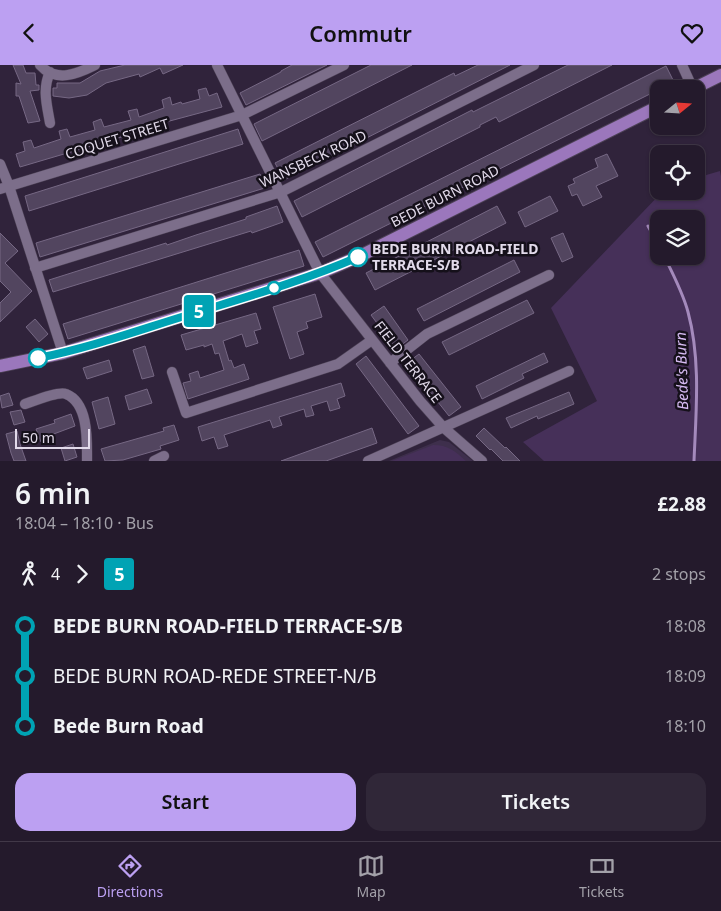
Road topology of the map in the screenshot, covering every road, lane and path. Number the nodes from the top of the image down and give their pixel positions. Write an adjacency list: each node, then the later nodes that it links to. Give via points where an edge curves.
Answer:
1 (40, 65): 7 (street)
2 (95, 65): 7 (street, via 76,75 62,76)
3 (217, 65): 12 (street, FIELD TERRACE)
4 (344, 65): 12 (street, COQUET STREET)
5 (534, 65): 16 (street, WANSBECK ROAD)
6 (682, 65): 9 (street)
7 (50, 72): 13 (street, via 45,88)
8 (721, 75): 10 (main road)
9 (689, 80)
10 (705, 83)
11 (650, 110): 18 (main road, BEDE BURN ROAD)
12 (242, 115): 15 (street, COQUET STREET); 16 (street, FIELD TERRACE)
13 (50, 123)
14 (0, 164): 15 (street)
15 (5, 188): 17 (street)
16 (281, 192): 17 (street, WANSBECK ROAD); 18 (street, FIELD TERRACE)
17 (35, 268): 21 (street)
18 (320, 273): 20 (street, FIELD TERRACE); 21 (main road, BEDE BURN ROAD)
19 (549, 275): 24 (street, via 427,334)
20 (372, 340): 24 (street, FIELD TERRACE); 27 (street, via 338,364 186,413)
21 (63, 353): 23 (main road, BEDE BURN ROAD)
22 (0, 358): 23 (main road, BEDE BURN ROAD)
23 (38, 358): 25 (main road, BEDE BURN ROAD)
24 (390, 363): 29 (street, FIELD TERRACE)
25 (0, 366)
26 (568, 371): 29 (street)
27 (172, 372)
28 (25, 404): 31 (street, via 59,393 67,394 76,401 84,417)
29 (443, 427): 33 (street); 34 (street, FIELD TERRACE)
30 (164, 456): 32 (street)
31 (87, 461)
32 (154, 461)
33 (368, 461)
34 (482, 461)

